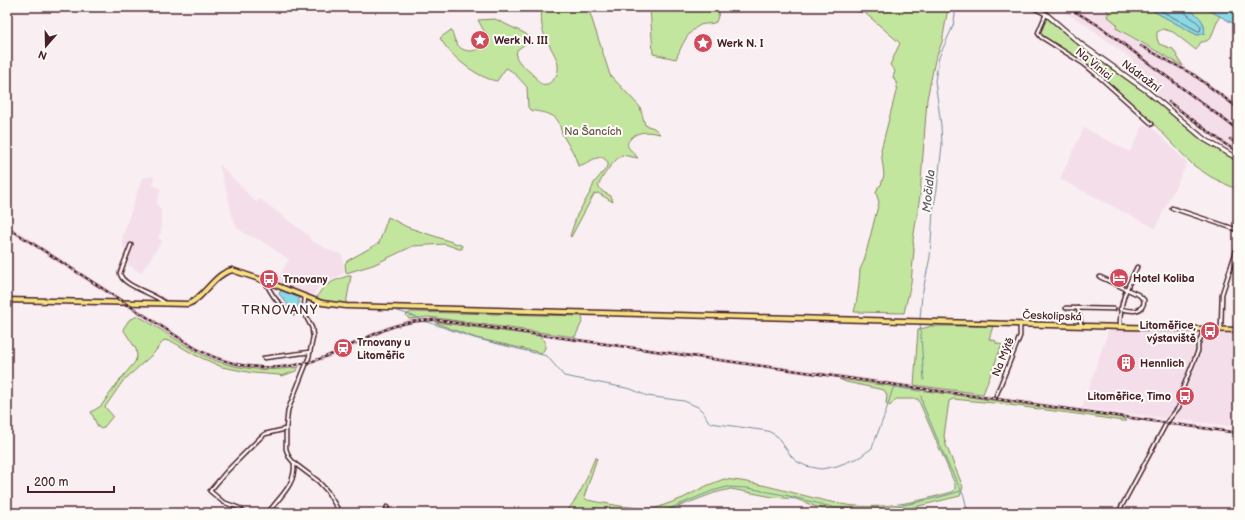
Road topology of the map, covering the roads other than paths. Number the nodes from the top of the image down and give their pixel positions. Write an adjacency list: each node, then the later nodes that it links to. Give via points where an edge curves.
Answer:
1 (1033, 7): 2 (main road, Nádražní)
2 (1046, 14): 3 (street, Na Vinici, via 1038,33 1095,73); 4 (main road, Nádražní, via 1082,45 1147,91 1204,139)
3 (1152, 124)
4 (1238, 159)
5 (1172, 208): 6 (street)
6 (1238, 230)
7 (131, 245): 15 (street, via 120,276)
8 (1238, 245): 25 (street, via 1222,294)
9 (1137, 267): 12 (street)
10 (1100, 277): 12 (street)
11 (265, 280): 13 (main road, Českolipská); 15 (main road, Českolipská, via 228,271 210,284 192,303); 20 (street, via 282,306 294,313)
12 (1126, 289): 19 (street); 19 (street, via 1139,295 1144,304 1137,311)
13 (305, 297): 20 (street); 21 (main road, Českolipská, via 322,303 346,306)
14 (7, 300): 15 (main road)
15 (167, 304)
16 (1066, 308): 17 (street)
17 (1078, 308): 18 (street); 22 (street)
18 (1114, 309)
19 (1120, 309): 23 (street)
20 (304, 313): 27 (street, via 313,332)
21 (1020, 324): 22 (main road, Českolipská); 29 (street, Na Mýtě, via 1020,336)
22 (1080, 325): 23 (main road, Českolipská)
23 (1120, 326): 24 (main road, Českolipská)
24 (1204, 329): 25 (main road, Českolipská); 37 (street, via 1182,390 1180,407 1167,422)
25 (1221, 329): 26 (main road, Českolipská)
26 (1238, 330)
27 (310, 352): 28 (street); 30 (street, via 290,404)
28 (264, 358)
29 (996, 396)
30 (286, 429): 31 (street, via 286,449); 33 (street, via 264,434 210,491 223,502)
31 (294, 463): 34 (street, via 289,486); 35 (street, via 318,481)
32 (387, 507): 36 (street)
33 (245, 513)
34 (268, 513)
35 (340, 513)
36 (386, 513)
37 (1118, 513)

